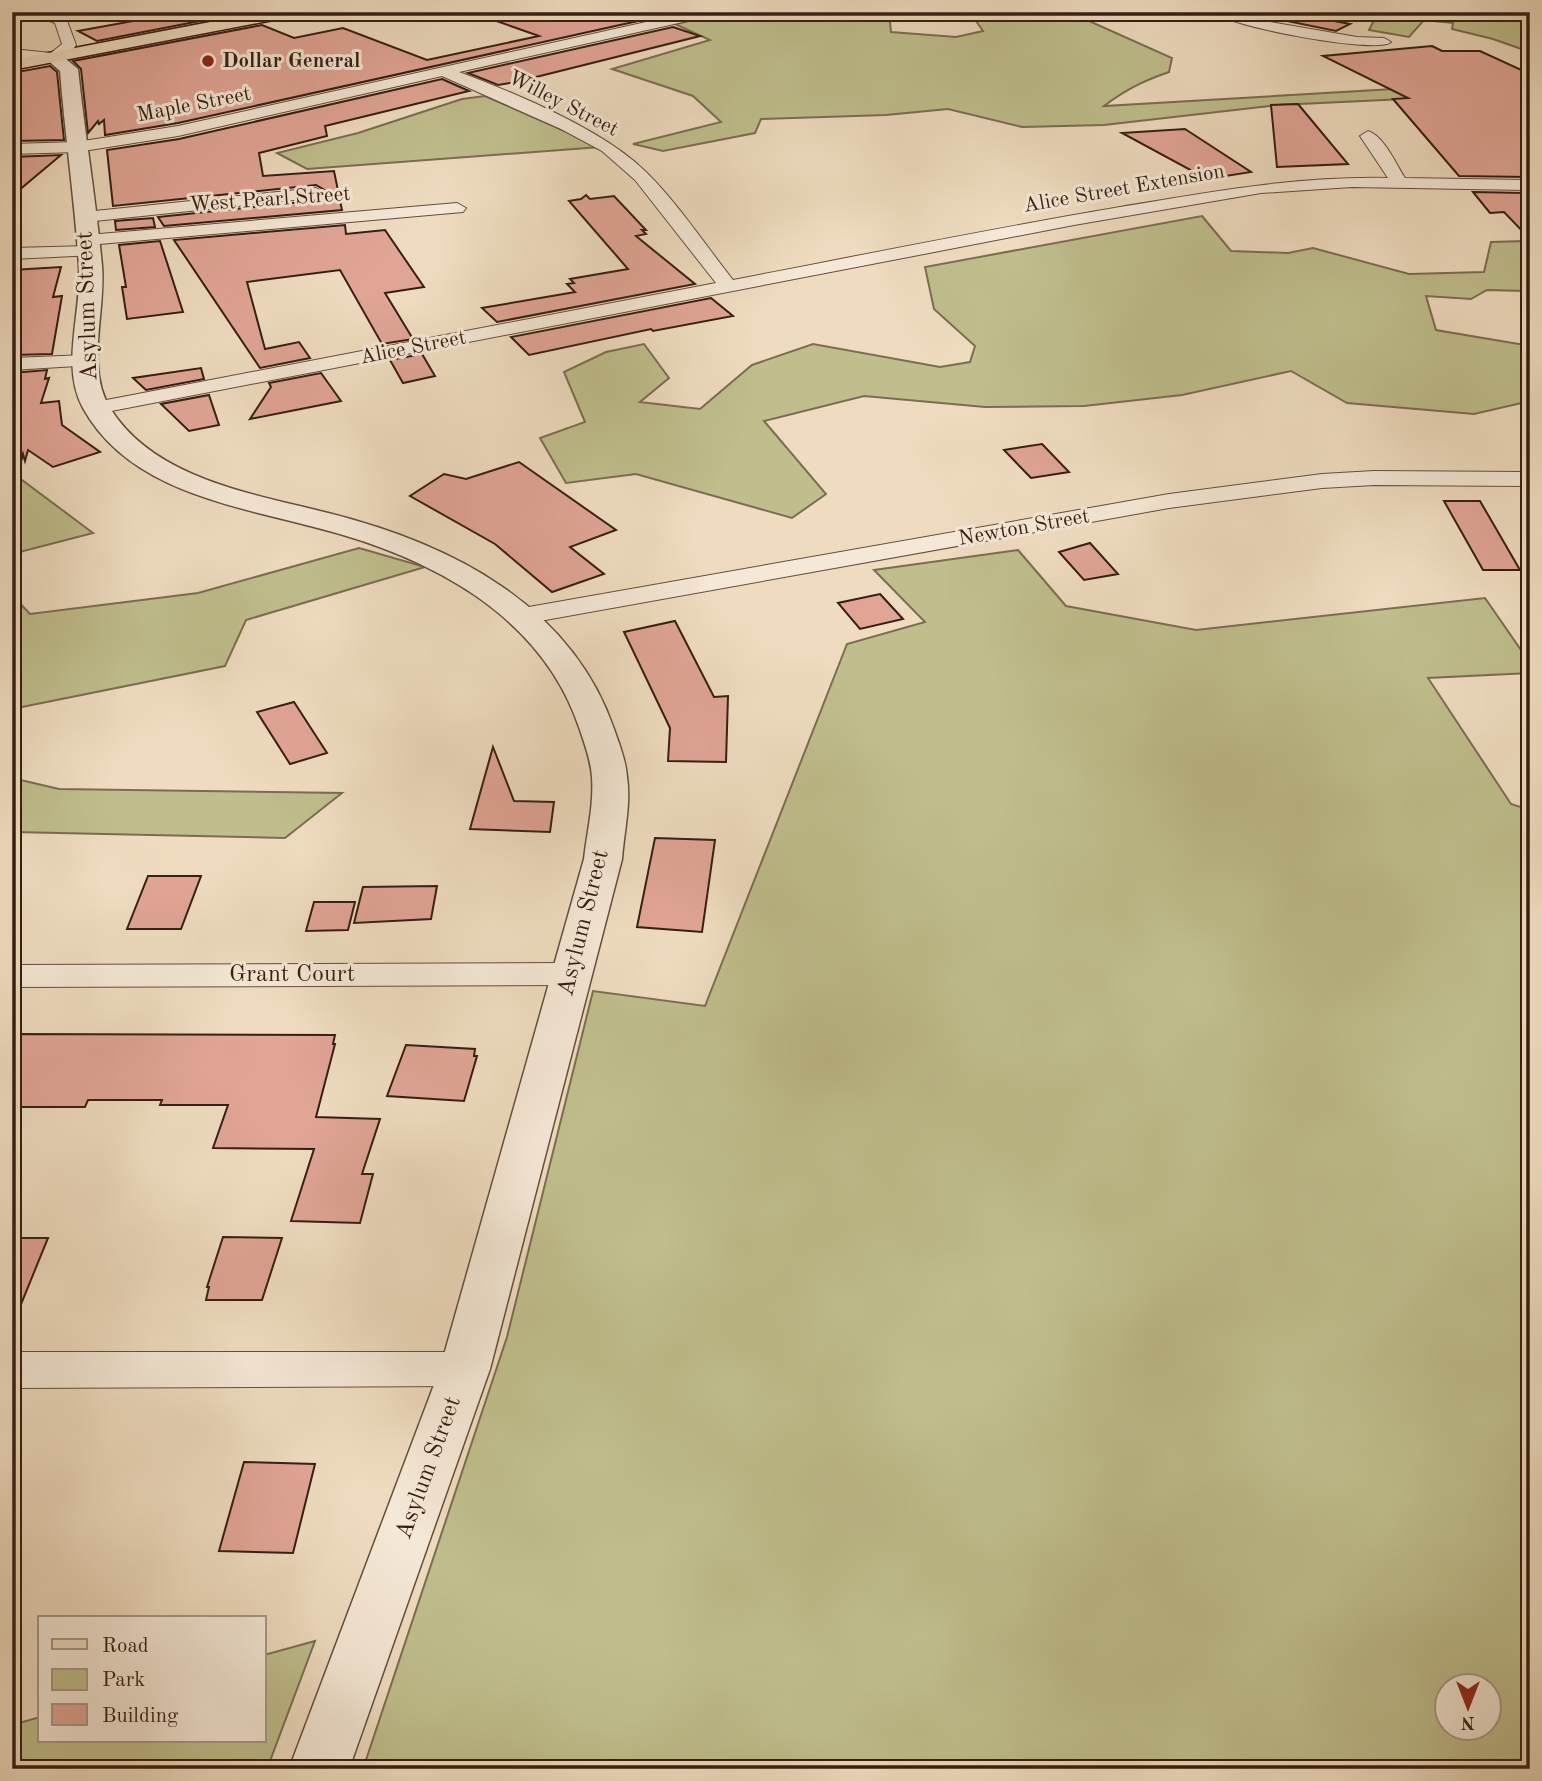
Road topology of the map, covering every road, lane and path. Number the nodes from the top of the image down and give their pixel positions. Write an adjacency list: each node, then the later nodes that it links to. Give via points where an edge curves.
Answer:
1 (33, 12): 7 (street, via 63,25 69,46)
2 (289, 12): 7 (main road)
3 (710, 12): 9 (street, Maple Street)
4 (1218, 12): 5 (street, via 1257,24)
5 (1384, 42)
6 (12, 53): 7 (street)
7 (54, 58): 8 (main road); 11 (street, Asylum Street, via 69,69)
8 (12, 65)
9 (443, 72): 11 (street, Maple Street, via 178,131); 19 (street, Willey Street, via 608,148 641,176)
10 (1367, 136): 13 (street)
11 (77, 147): 12 (street, Maple Street); 17 (street, Asylum Street)
12 (12, 149)
13 (1400, 183): 14 (street, Alice Street Extension); 19 (street, Alice Street Extension, via 1261,188 1061,222)
14 (1530, 185)
15 (316, 193): 17 (street)
16 (457, 208): 17 (street, West Pearl Street)
17 (87, 236): 18 (street); 20 (street, Asylum Street, via 92,280)
18 (12, 254)
19 (730, 288): 22 (street, Alice Street)
20 (86, 361): 21 (street); 22 (street, Asylum Street, via 87,385)
21 (12, 364)
22 (96, 408): 24 (street, Asylum Street, via 123,441 167,471 237,499 397,541 465,576)
23 (1530, 479): 24 (street, Newton Street, via 1374,478 1195,498)
24 (523, 616): 25 (street, Asylum Street, via 547,639 581,687 595,716 610,781 603,859)
25 (571, 974): 26 (street, Grant Court); 27 (street, Asylum Street)
26 (12, 976)
27 (465, 1369): 28 (street); 29 (street, Asylum Street)
28 (12, 1370)
29 (319, 1769)

